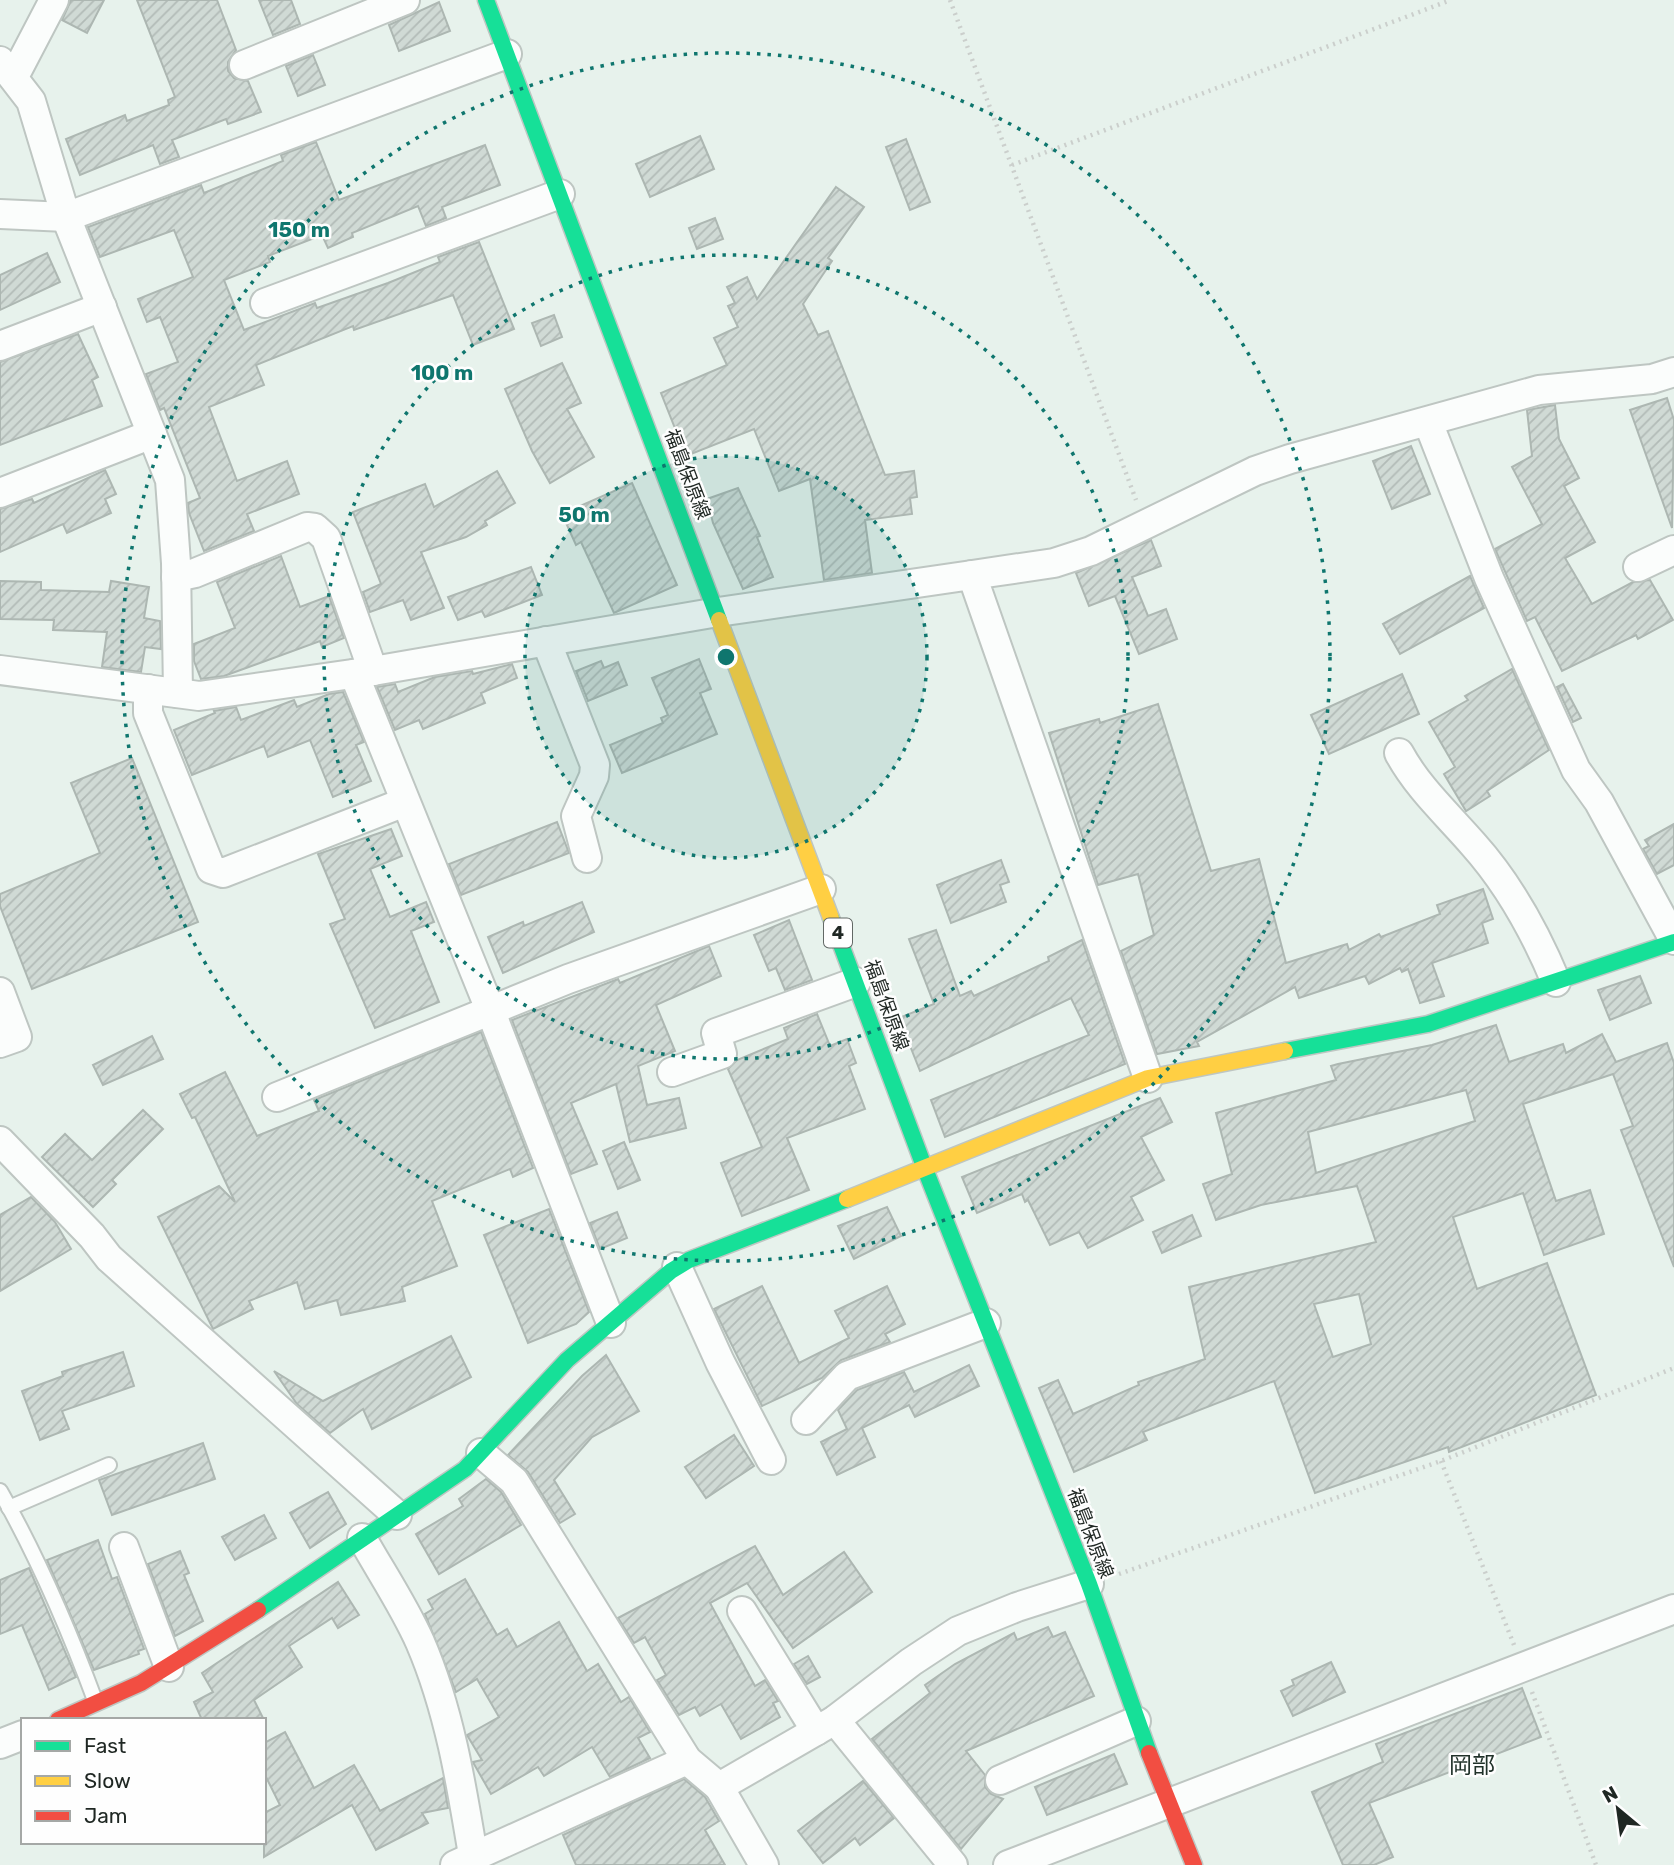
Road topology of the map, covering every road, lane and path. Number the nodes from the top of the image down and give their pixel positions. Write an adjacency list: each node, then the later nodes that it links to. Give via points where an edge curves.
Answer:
1 (54, 0): 8 (street, via 18,69)
2 (405, 0): 7 (street)
3 (486, 0): 6 (main road, 福島保原線 / 4)
4 (950, 0): 9 (path)
5 (1451, 0): 9 (path)
6 (507, 54): 10 (main road, 福島保原線 / 4); 12 (street)
7 (244, 65)
8 (6, 67): 12 (street, via 31,101)
9 (1012, 165): 20 (path)
10 (560, 194): 13 (street); 25 (main road, 福島保原線 / 4)
11 (0, 214): 12 (street)
12 (66, 217): 14 (street)
13 (265, 303)
14 (102, 307): 15 (street); 18 (street)
15 (0, 346)
16 (1674, 372): 17 (street, via 1652,379 1539,390)
17 (1428, 422): 20 (street, via 1255,471); 35 (street, via 1489,578 1576,770 1599,802)
18 (152, 434): 19 (street); 24 (street, via 170,480)
19 (0, 493)
20 (1144, 524): 23 (street, via 1091,551 1054,563)
21 (1674, 551): 22 (street)
22 (1638, 567)
23 (972, 575): 25 (street); 42 (street)
24 (176, 577): 28 (street, via 314,528 326,538); 30 (street)
25 (718, 612): 26 (street); 34 (main road, 福島保原線 / 4)
26 (546, 641): 28 (street); 33 (street, via 595,765 576,816)
27 (0, 670): 29 (street)
28 (364, 672): 30 (street, via 199,696); 32 (street)
29 (148, 689): 30 (street); 32 (street, via 148,713 211,869 223,873)
30 (178, 693)
31 (1399, 753): 37 (street, via 1419,784 1493,871 1544,953)
32 (405, 802): 39 (street)
33 (587, 858)
34 (821, 889): 36 (main road, 福島保原線 / 4); 39 (street, via 568,979)
35 (1674, 941): 37 (main road)
36 (856, 982): 41 (street, via 716,1033 722,1054); 45 (main road, 福島保原線 / 4)
37 (1556, 982): 42 (main road, via 1429,1024)
38 (0, 992): 40 (street, via 17,1037)
39 (491, 1012): 43 (street); 47 (street)
40 (0, 1043)
41 (672, 1072)
42 (1148, 1078): 45 (main road)
43 (277, 1097)
44 (0, 1141): 57 (street, via 109,1258)
45 (925, 1169): 46 (main road); 48 (main road, 福島保原線 / 4)
46 (677, 1267): 47 (main road); 52 (street)
47 (611, 1323): 51 (main road, via 529,1398)
48 (986, 1323): 50 (street, via 847,1376); 60 (main road, 福島保原線 / 4)
49 (1674, 1368): 53 (path)
50 (806, 1420)
51 (481, 1453): 57 (main road); 71 (street, via 514,1481)
52 (771, 1460)
53 (1441, 1461): 60 (path); 64 (path)
54 (109, 1465): 56 (lane)
55 (0, 1491): 56 (lane)
56 (9, 1507): 65 (lane, via 72,1636)
57 (397, 1515): 58 (main road)
58 (362, 1538): 63 (main road); 75 (street, via 419,1639 439,1692 458,1768)
59 (124, 1547): 63 (street)
60 (1089, 1584): 67 (main road, 福島保原線 / 4); 68 (street, via 958,1632)
61 (1674, 1609): 64 (street)
62 (742, 1611): 68 (street)
63 (169, 1667): 65 (main road)
64 (1523, 1668): 74 (street); 80 (path)
65 (96, 1703): 66 (main road)
66 (62, 1718)
67 (1136, 1721): 72 (street); 74 (main road, 福島保原線 / 4)
68 (826, 1725): 73 (street); 77 (street)
69 (21, 1736): 70 (street)
70 (0, 1744)
71 (687, 1759): 73 (street); 75 (street)
72 (1000, 1780)
73 (719, 1787): 76 (street)
74 (1170, 1803): 78 (street); 79 (main road, 福島保原線 / 4)
75 (464, 1860)
76 (764, 1865)
77 (953, 1865)
78 (1008, 1865)
79 (1194, 1865)
80 (1597, 1865)

